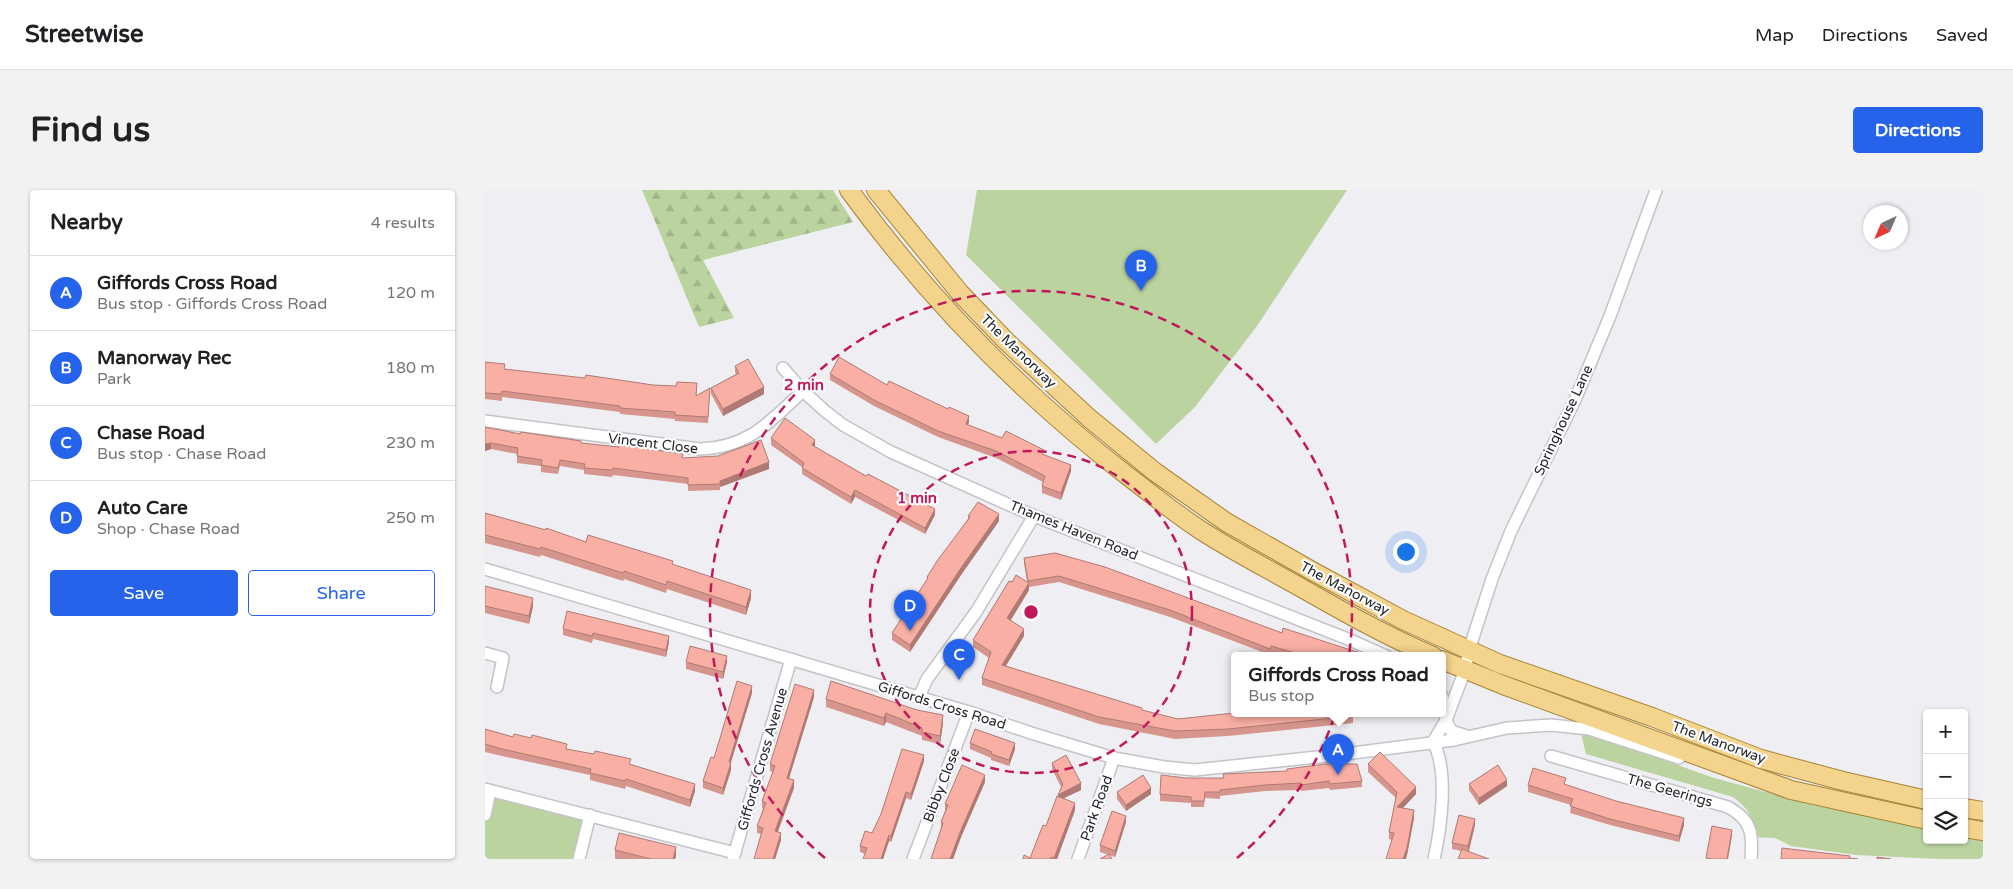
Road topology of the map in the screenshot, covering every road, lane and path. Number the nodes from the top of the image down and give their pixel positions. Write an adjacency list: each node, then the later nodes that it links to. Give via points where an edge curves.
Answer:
1 (849, 190): 9 (main road, The Manorway, via 927,287 969,333 1086,442 1203,532)
2 (876, 190): 10 (main road, The Manorway, via 960,293 1006,341 1089,418 1155,472 1226,522 1314,572 1403,620)
3 (1656, 190): 10 (street, Springhouse Lane, via 1575,400 1511,531)
4 (783, 368): 5 (street, Thames Haven Road)
5 (803, 391): 6 (street, Vincent Close, via 747,439 719,449); 7 (street, Thames Haven Road, via 843,425 891,452)
6 (485, 421)
7 (1034, 516): 11 (street, Thames Haven Road); 17 (street, via 976,612 927,679)
8 (485, 568): 13 (street, Giffords Cross Road)
9 (1409, 650)
10 (1469, 650): 15 (street, Springhouse Lane); 27 (main road, The Manorway, via 1499,664 1761,759 1843,782)
11 (1377, 652)
12 (485, 653): 16 (street, via 503,658)
13 (791, 659): 17 (street, Giffords Cross Road); 35 (street, Giffords Cross Avenue)
14 (1446, 662): 15 (main road, The Manorway)
15 (1465, 670): 20 (street, Springhouse Lane); 26 (main road, The Manorway)
16 (497, 686)
17 (919, 697): 18 (street, Giffords Cross Road)
18 (969, 712): 24 (street, Giffords Cross Road); 37 (street, Bibby Close)
19 (1446, 717): 20 (street)
20 (1446, 720): 21 (street, via 1451,731); 22 (street, Springhouse Lane)
21 (1467, 737): 22 (street, Giffords Cross Road); 26 (street, Giffords Cross Road, via 1507,728 1570,725 1589,728)
22 (1433, 742): 24 (street, Giffords Cross Road, via 1195,770 1164,768); 39 (street, via 1438,751 1442,795)
23 (1551, 756): 40 (street, The Geerings, via 1728,807 1739,813 1751,831)
24 (1115, 758): 38 (street, Park Road)
25 (488, 790): 30 (street); 31 (street)
26 (1791, 790): 32 (main road, The Manorway)
27 (1923, 799)
28 (1968, 809): 29 (main road)
29 (1983, 811)
30 (485, 815)
31 (590, 815): 35 (street); 36 (street)
32 (1923, 819)
33 (1968, 829): 34 (main road)
34 (1983, 831)
35 (734, 856)
36 (579, 859)
37 (913, 859)
38 (1078, 859)
39 (1434, 859)
40 (1751, 859)

